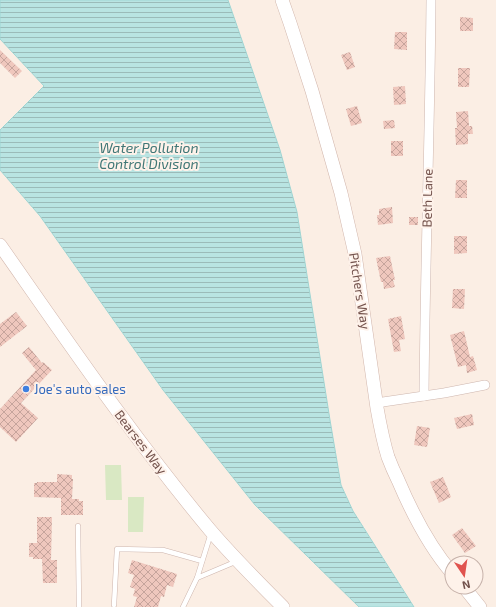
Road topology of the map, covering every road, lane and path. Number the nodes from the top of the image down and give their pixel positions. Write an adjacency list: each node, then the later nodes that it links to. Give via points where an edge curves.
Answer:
1 (282, 0): 6 (main road, Pitchers Way, via 312,90 341,193 355,254)
2 (431, 0): 5 (street, Beth Lane)
3 (0, 245): 8 (main road, Bearses Way, via 126,424)
4 (485, 385): 5 (street)
5 (424, 396): 6 (street)
6 (376, 403): 11 (main road, Pitchers Way, via 389,458 406,501 426,537)
7 (78, 526): 15 (lane)
8 (211, 531): 9 (lane); 10 (main road, Bearses Way)
9 (202, 561): 12 (lane); 14 (lane, via 163,550 117,549)
10 (238, 561): 12 (lane); 17 (main road, Bearses Way)
11 (444, 562)
12 (197, 578): 16 (lane)
13 (470, 595): 18 (main road)
14 (114, 605)
15 (79, 607)
16 (183, 607)
17 (283, 607)
18 (480, 607)

